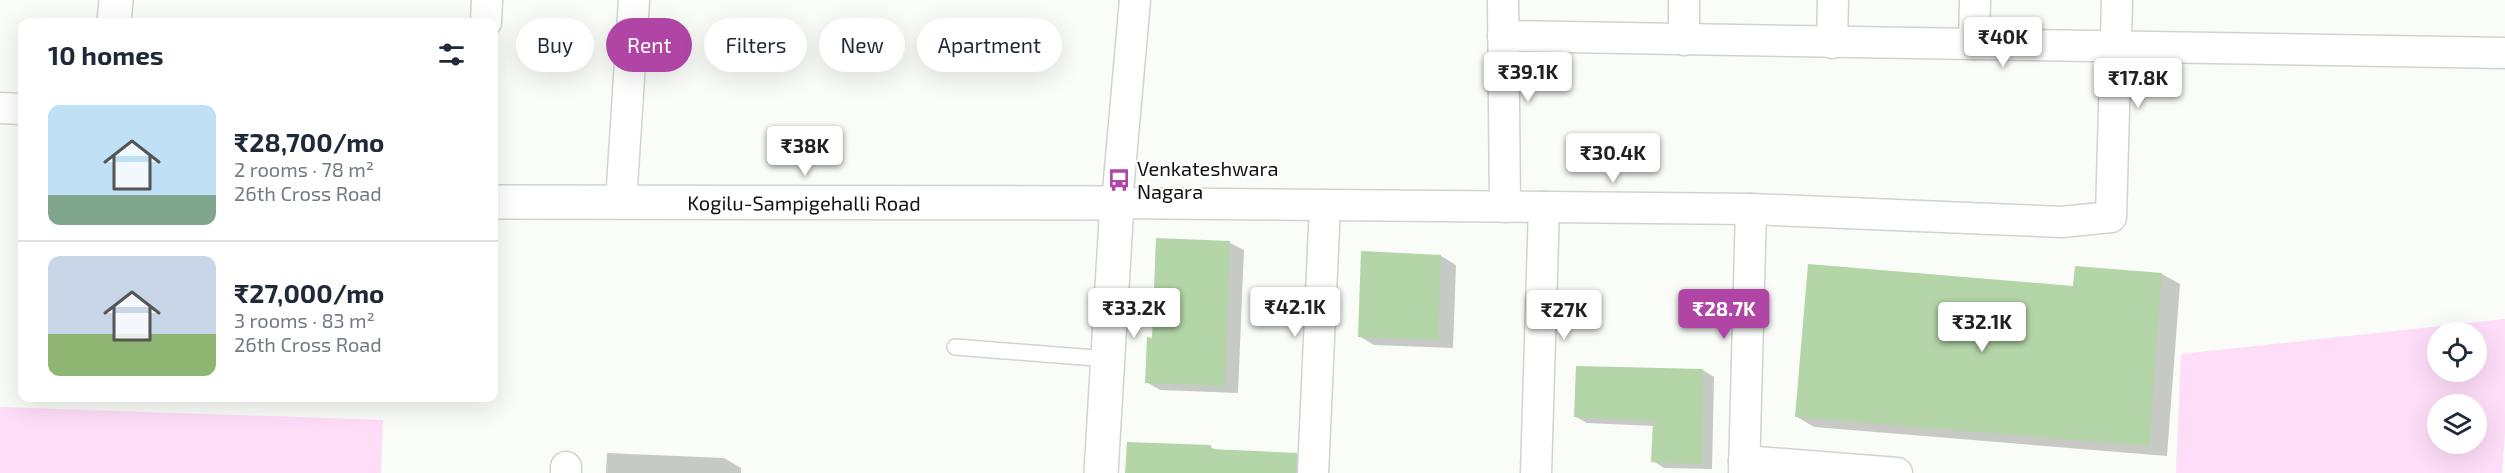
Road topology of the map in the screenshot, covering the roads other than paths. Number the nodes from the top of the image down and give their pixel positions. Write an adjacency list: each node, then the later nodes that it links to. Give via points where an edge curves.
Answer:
1 (116, 0): 10 (street)
2 (487, 0): 11 (street)
3 (634, 0): 21 (street)
4 (1135, 0): 22 (street)
5 (1503, 0): 12 (street)
6 (1684, 0): 13 (street)
7 (1833, 0): 14 (street)
8 (1975, 0): 15 (street)
9 (2117, 0): 16 (street)
10 (114, 18)
11 (486, 18)
12 (1503, 36): 13 (street); 24 (street)
13 (1684, 40): 14 (street)
14 (1832, 43): 15 (street)
15 (1974, 44): 16 (street)
16 (2116, 46): 17 (street); 26 (street, via 2111,217 2062,222)
17 (2505, 53)
18 (0, 108): 19 (street)
19 (18, 109)
20 (498, 202): 21 (street, Kogilu-Sampigehalli Road)
21 (621, 202): 22 (street, Kogilu-Sampigehalli Road)
22 (1117, 203): 23 (street); 28 (street)
23 (1325, 205): 24 (street); 31 (street)
24 (1505, 207): 25 (street)
25 (1544, 207): 26 (street); 32 (street)
26 (1751, 209): 29 (street)
27 (955, 347): 28 (lane)
28 (1108, 359): 30 (street)
29 (1744, 467): 33 (street)
30 (1101, 473)
31 (1313, 473)
32 (1536, 473)
33 (1897, 473)

